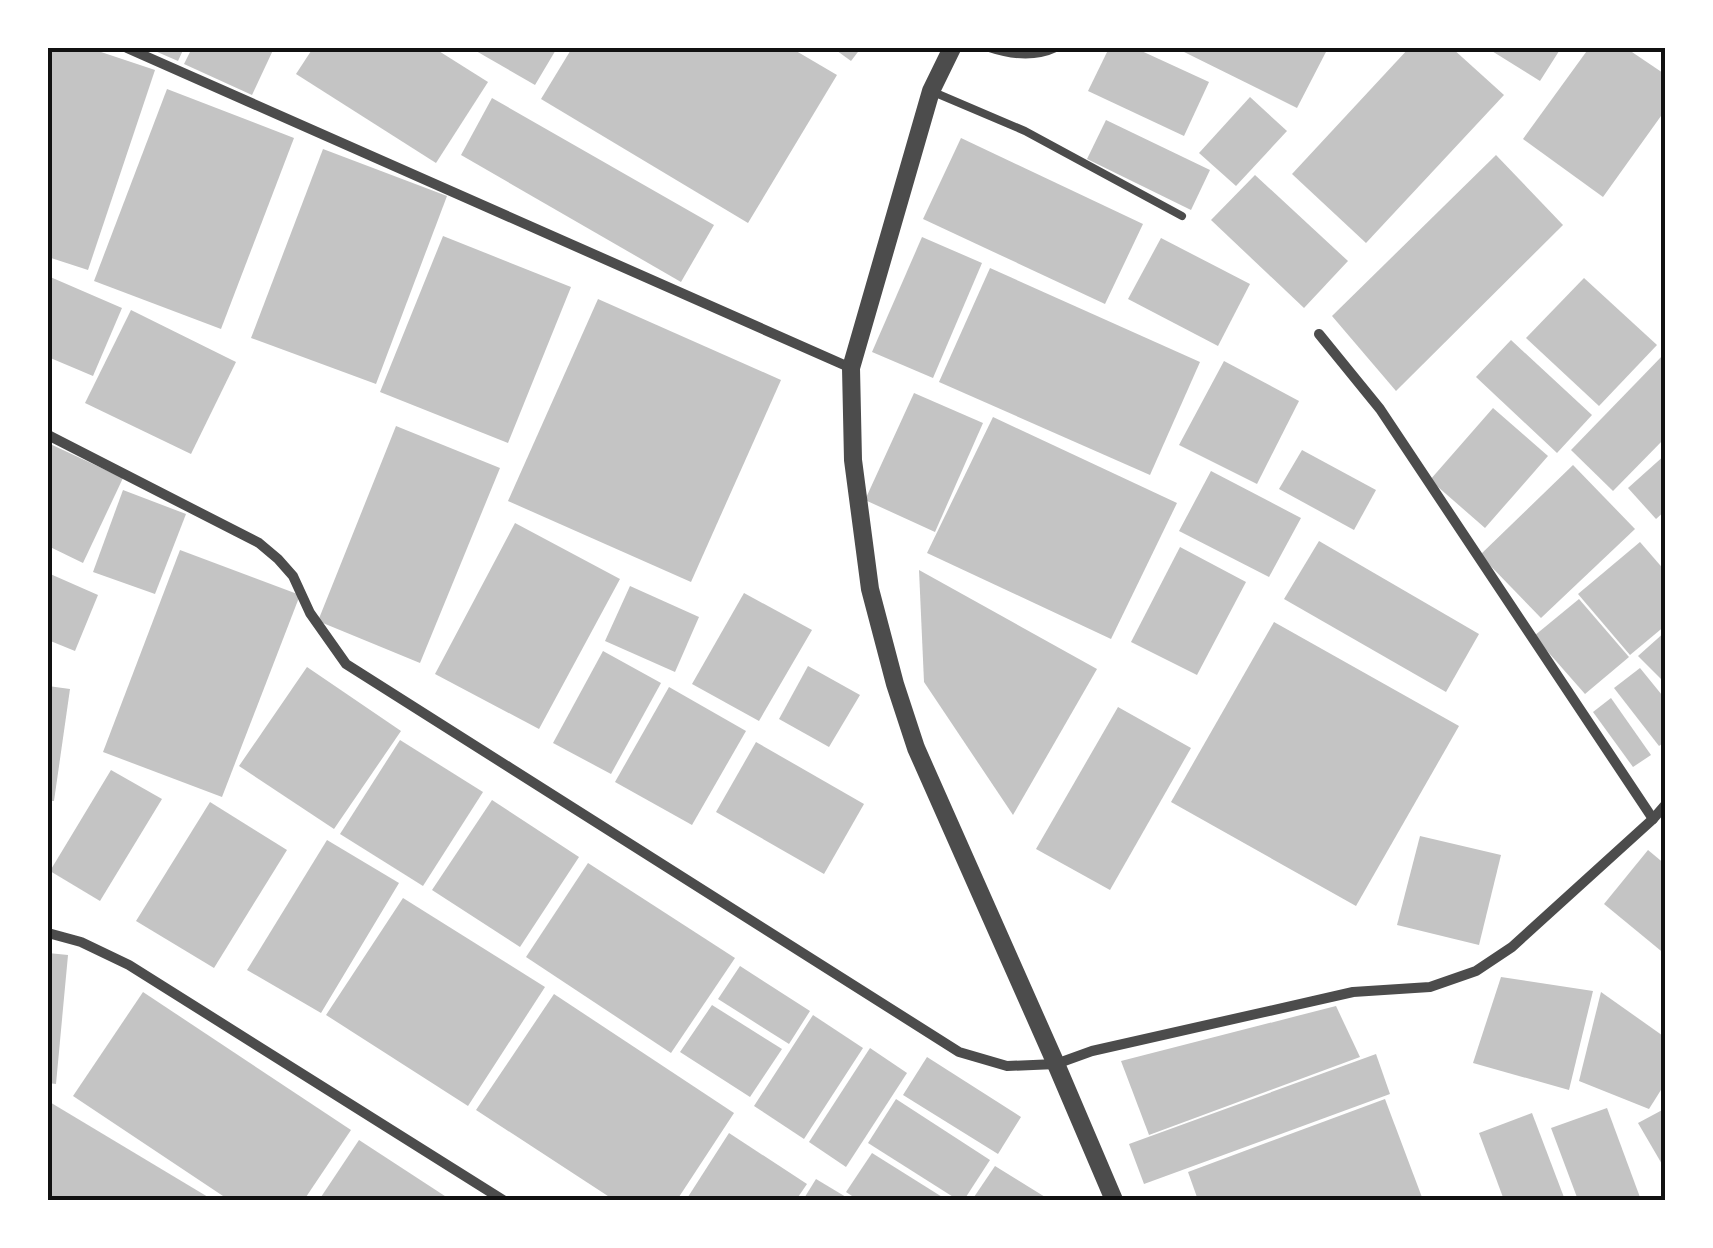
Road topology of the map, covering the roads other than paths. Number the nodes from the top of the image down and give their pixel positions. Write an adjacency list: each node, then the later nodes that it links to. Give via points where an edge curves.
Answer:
1 (127, 48): 8 (street)
2 (952, 48): 5 (street)
3 (989, 48): 4 (lane, via 1010,54)
4 (1056, 48)
5 (931, 91): 6 (lane, via 1025,131); 8 (street)
6 (1182, 216)
7 (1319, 334): 11 (street, via 1380,409)
8 (851, 368): 13 (street, via 853,460 870,589 895,684 916,748)
9 (48, 435): 13 (street, via 258,542 293,576 346,664 958,1052 1008,1066)
10 (1666, 804): 11 (street)
11 (1652, 820): 13 (street, via 1476,972 1430,987 1353,992)
12 (48, 933): 14 (street, via 129,965)
13 (1056, 1064): 15 (street)
14 (503, 1200)
15 (1114, 1200)

